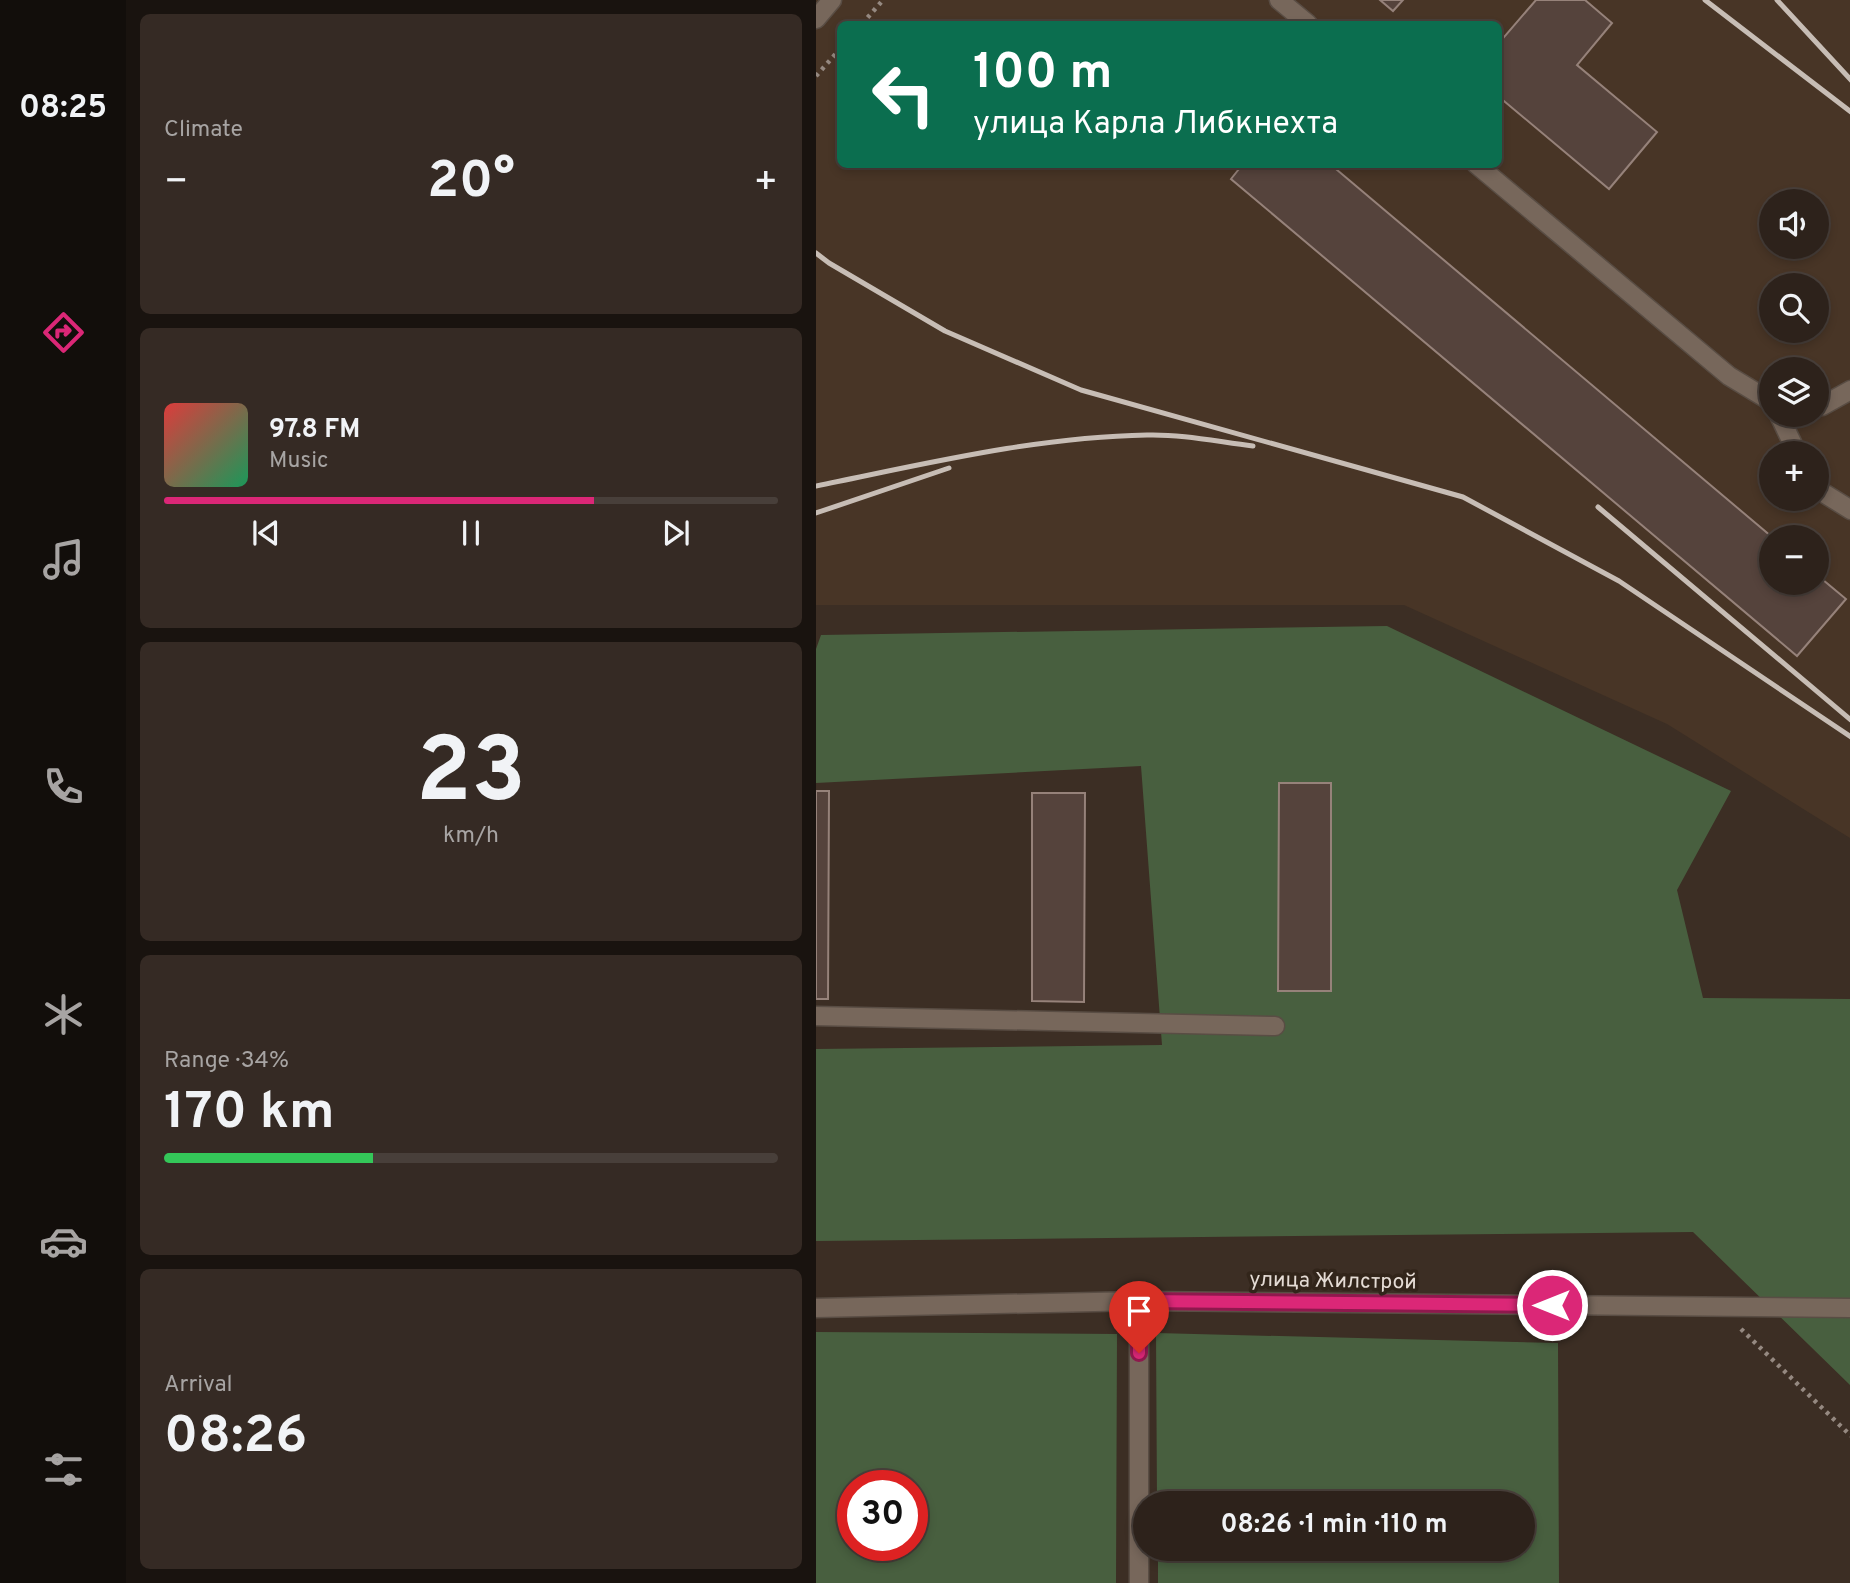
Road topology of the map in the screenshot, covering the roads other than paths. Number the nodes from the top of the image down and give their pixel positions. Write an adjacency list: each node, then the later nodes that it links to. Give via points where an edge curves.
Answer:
1 (832, 0): 3 (street)
2 (1279, 0): 4 (street)
3 (816, 19)
4 (1304, 21)
5 (1481, 168): 7 (street, via 1729,376)
6 (1850, 390): 8 (street)
7 (1759, 394)
8 (1829, 402)
9 (1829, 496): 10 (street)
10 (1850, 510)
11 (816, 1016): 12 (street)
12 (1275, 1026)
13 (1139, 1301): 14 (street, улица Жилстрой); 15 (street, улица Жилстрой); 16 (street)
14 (816, 1308)
15 (1850, 1308)
16 (1139, 1583)

